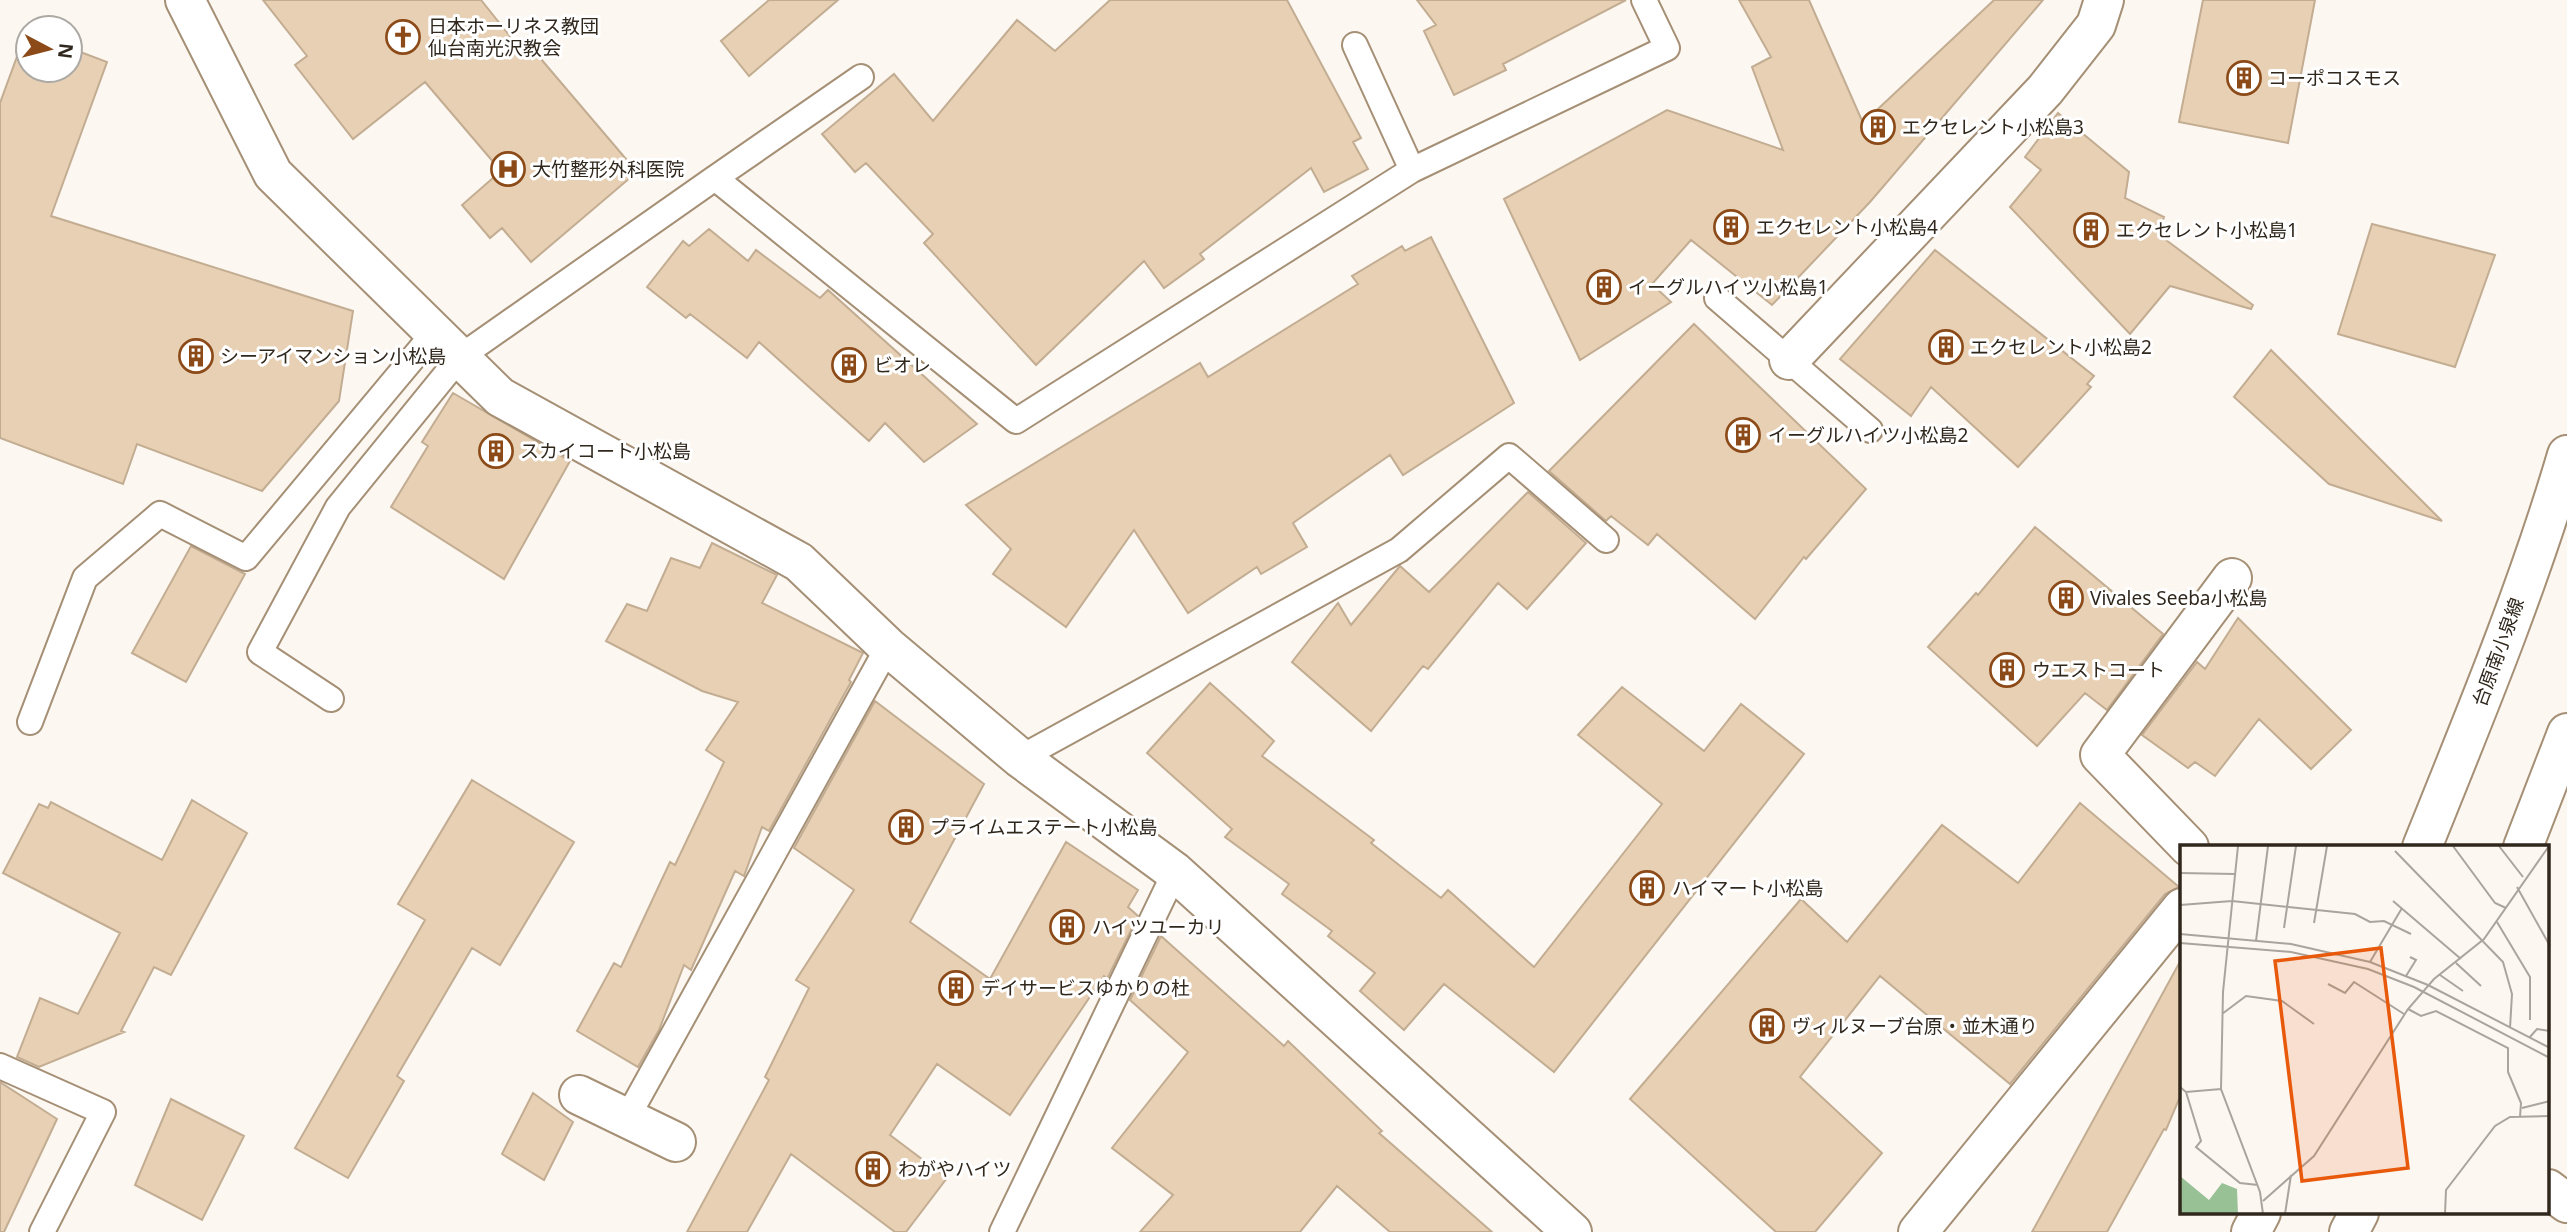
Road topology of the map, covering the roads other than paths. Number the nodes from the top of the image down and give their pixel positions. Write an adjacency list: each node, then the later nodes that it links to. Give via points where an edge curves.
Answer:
1 (185, 0): 9 (street, via 272,174)
2 (1644, 0): 6 (lane, via 1667,48)
3 (2104, 0): 10 (street, via 2096,25 2045,90)
4 (1355, 45): 6 (lane)
5 (861, 77): 7 (lane)
6 (1412, 170): 7 (lane, via 1016,421)
7 (715, 178): 9 (lane)
8 (1717, 299): 10 (lane)
9 (447, 345): 16 (street, via 500,397 799,562); 17 (lane, via 338,507 260,652); 18 (lane, via 246,558 160,514 85,578)
10 (1789, 360): 11 (lane)
11 (1870, 430)
12 (2567, 455): 13 (street, 台原南小泉線)
13 (2561, 498): 22 (street, 台原南小泉線)
14 (1606, 540): 20 (lane, via 1509,456 1399,550)
15 (2232, 578): 21 (street, via 2100,755)
16 (888, 647): 20 (street); 28 (lane)
17 (331, 699)
18 (30, 722)
19 (2567, 733): 23 (street)
20 (1020, 758): 24 (street)
21 (2187, 845)
22 (2424, 845)
23 (2524, 845)
24 (1175, 872): 35 (lane); 36 (street)
25 (2180, 910): 37 (street)
26 (0, 1066): 34 (lane, via 103,1112)
27 (579, 1095): 28 (street)
28 (627, 1118): 29 (street)
29 (676, 1142)
30 (2550, 1190): 31 (street)
31 (2567, 1203)
32 (2260, 1214): 38 (street)
33 (2358, 1214): 39 (street)
34 (42, 1232)
35 (1002, 1232)
36 (1572, 1232)
37 (1917, 1232)
38 (2251, 1232)
39 (2349, 1232)

